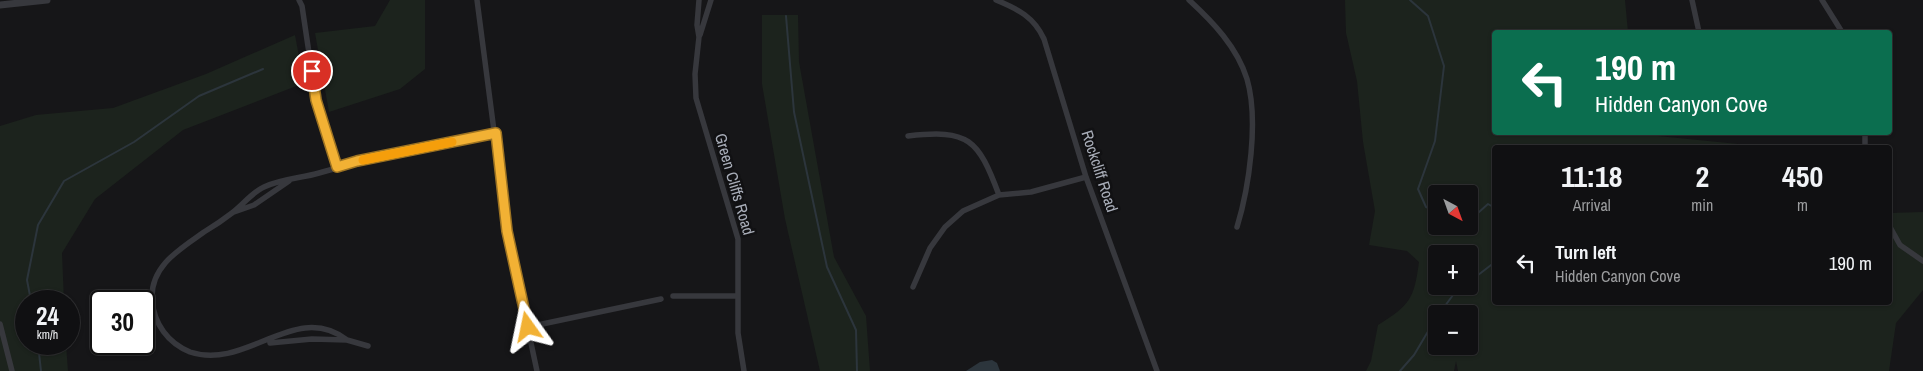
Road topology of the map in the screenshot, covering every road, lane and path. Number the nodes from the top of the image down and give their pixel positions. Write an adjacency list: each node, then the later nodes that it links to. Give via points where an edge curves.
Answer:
1 (47, 0): 10 (street)
2 (478, 0): 14 (street)
3 (700, 0): 13 (street, Green Cliffs Road)
4 (711, 0): 13 (street, Green Cliffs Road)
5 (996, 0): 17 (street, Rockcliff Road, via 1021,10 1038,26)
6 (1189, 0): 21 (street, via 1220,30 1247,79 1253,128 1243,207)
7 (1692, 0): 11 (street)
8 (1824, 1): 12 (street)
9 (301, 2): 16 (street, via 316,100)
10 (0, 5)
11 (1699, 30)
12 (1841, 30)
13 (699, 37): 26 (street, Green Cliffs Road, via 696,98 738,239)
14 (496, 133): 16 (street); 29 (street, via 507,231)
15 (908, 136): 19 (street, via 939,133 962,138 978,150 989,167)
16 (337, 167): 18 (street)
17 (1086, 177): 19 (street, via 1031,192); 36 (street, Rockcliff Road)
18 (290, 180): 20 (street, via 254,205); 20 (street, via 265,186)
19 (999, 195): 24 (street, via 963,212 945,227 930,248)
20 (234, 212): 31 (street, via 174,254 161,268 152,295 156,320 175,344 209,358 231,357)
21 (1237, 228)
22 (1892, 230): 23 (street, via 1900,244)
23 (1923, 261)
24 (913, 287)
25 (673, 296): 26 (street)
26 (738, 296): 35 (street, Green Cliffs Road, via 739,346)
27 (661, 299): 29 (street)
28 (0, 324): 33 (street)
29 (528, 327): 34 (street)
30 (347, 340): 31 (street); 31 (street, via 332,333 304,328); 32 (street)
31 (270, 343)
32 (368, 346)
33 (12, 371)
34 (538, 371)
35 (744, 371)
36 (1157, 371)

